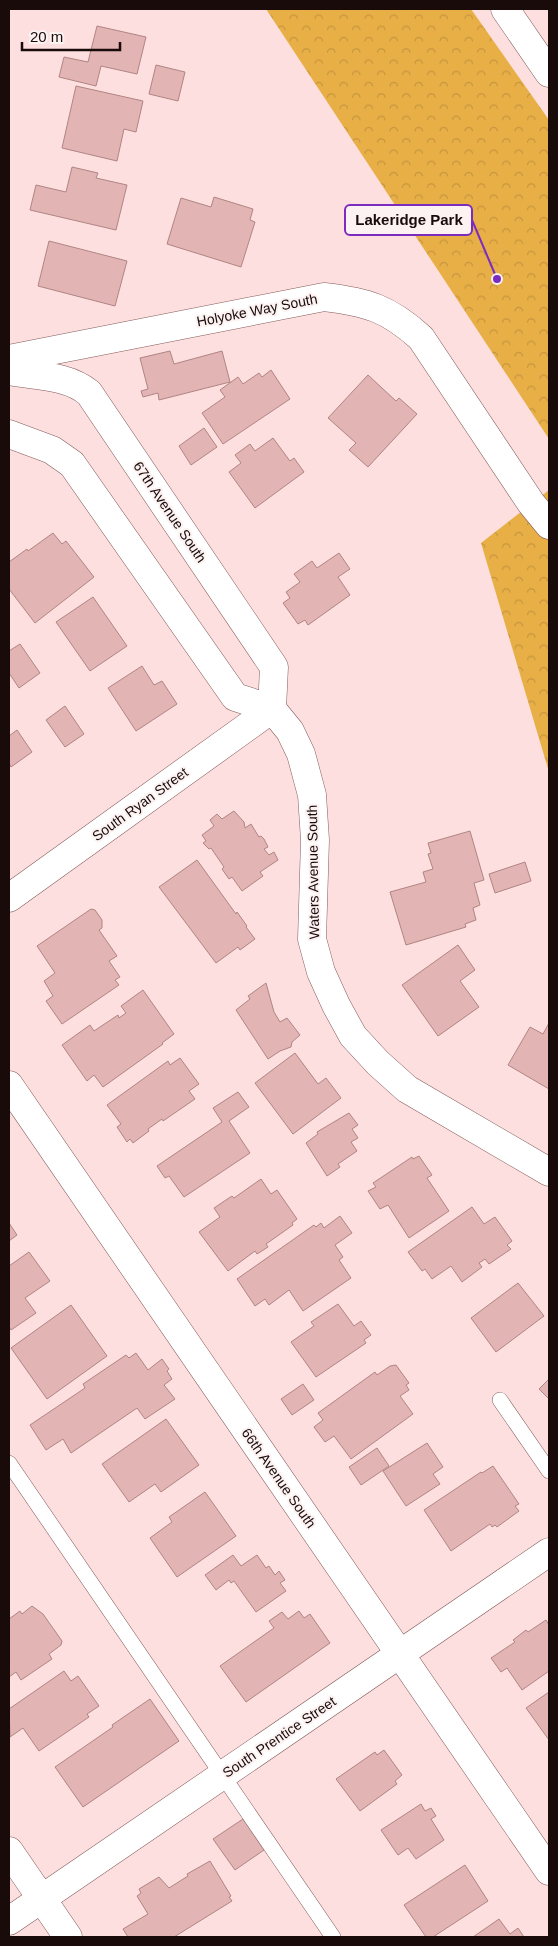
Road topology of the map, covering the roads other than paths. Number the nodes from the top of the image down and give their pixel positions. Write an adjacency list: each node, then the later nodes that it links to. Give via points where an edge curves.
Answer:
1 (505, 9): 2 (street)
2 (549, 73)
3 (9, 359): 6 (street, Holyoke Way South, via 324,296 376,306 402,321 421,338)
4 (9, 372): 7 (street, 67th Avenue South, via 69,381 89,393 274,667)
5 (9, 434): 7 (street, via 52,450 72,464 235,697)
6 (549, 525)
7 (272, 709): 8 (street, South Ryan Street); 10 (street, Waters Avenue South, via 290,731 301,754 312,795 315,840 312,939 322,972 353,1036 407,1089)
8 (9, 898)
9 (9, 1085): 15 (street, 66th Avenue South)
10 (549, 1172)
11 (500, 1400): 13 (lane)
12 (9, 1462): 16 (lane)
13 (549, 1471)
14 (549, 1552): 15 (street, South Prentice Street)
15 (400, 1654): 16 (street, South Prentice Street); 18 (street, 66th Avenue South)
16 (223, 1776): 19 (street, South Prentice Street); 22 (lane)
17 (9, 1851): 19 (street)
18 (549, 1871)
19 (41, 1899): 20 (street, South Prentice Street); 21 (street)
20 (9, 1921)
21 (68, 1937)
22 (333, 1937)

